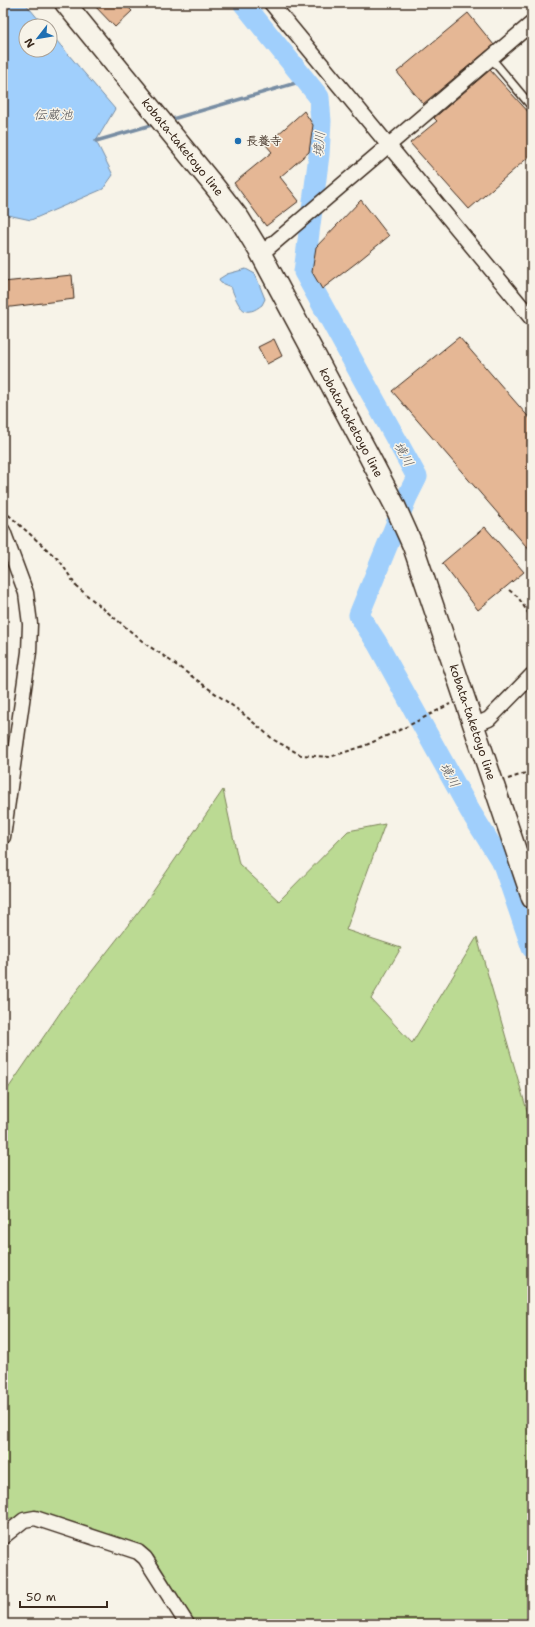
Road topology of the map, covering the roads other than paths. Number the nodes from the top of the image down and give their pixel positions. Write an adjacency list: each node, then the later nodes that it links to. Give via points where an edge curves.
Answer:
1 (65, 3): 7 (main road, kobata-taketoyo line, via 215,187 239,218)
2 (271, 3): 6 (street)
3 (532, 23): 4 (street)
4 (491, 58): 5 (lane); 6 (street)
5 (532, 107)
6 (388, 144): 7 (street); 8 (street)
7 (261, 254): 11 (main road, kobata-taketoyo line, via 395,506 413,546)
8 (532, 319)
9 (3, 531): 12 (street, via 26,593 30,624 29,652)
10 (532, 676): 11 (street, via 490,720)
11 (473, 726): 13 (main road, kobata-taketoyo line)
12 (3, 837)
13 (530, 903)
14 (3, 1537): 15 (street, via 24,1520 35,1518 138,1552 145,1558)
15 (187, 1624)

